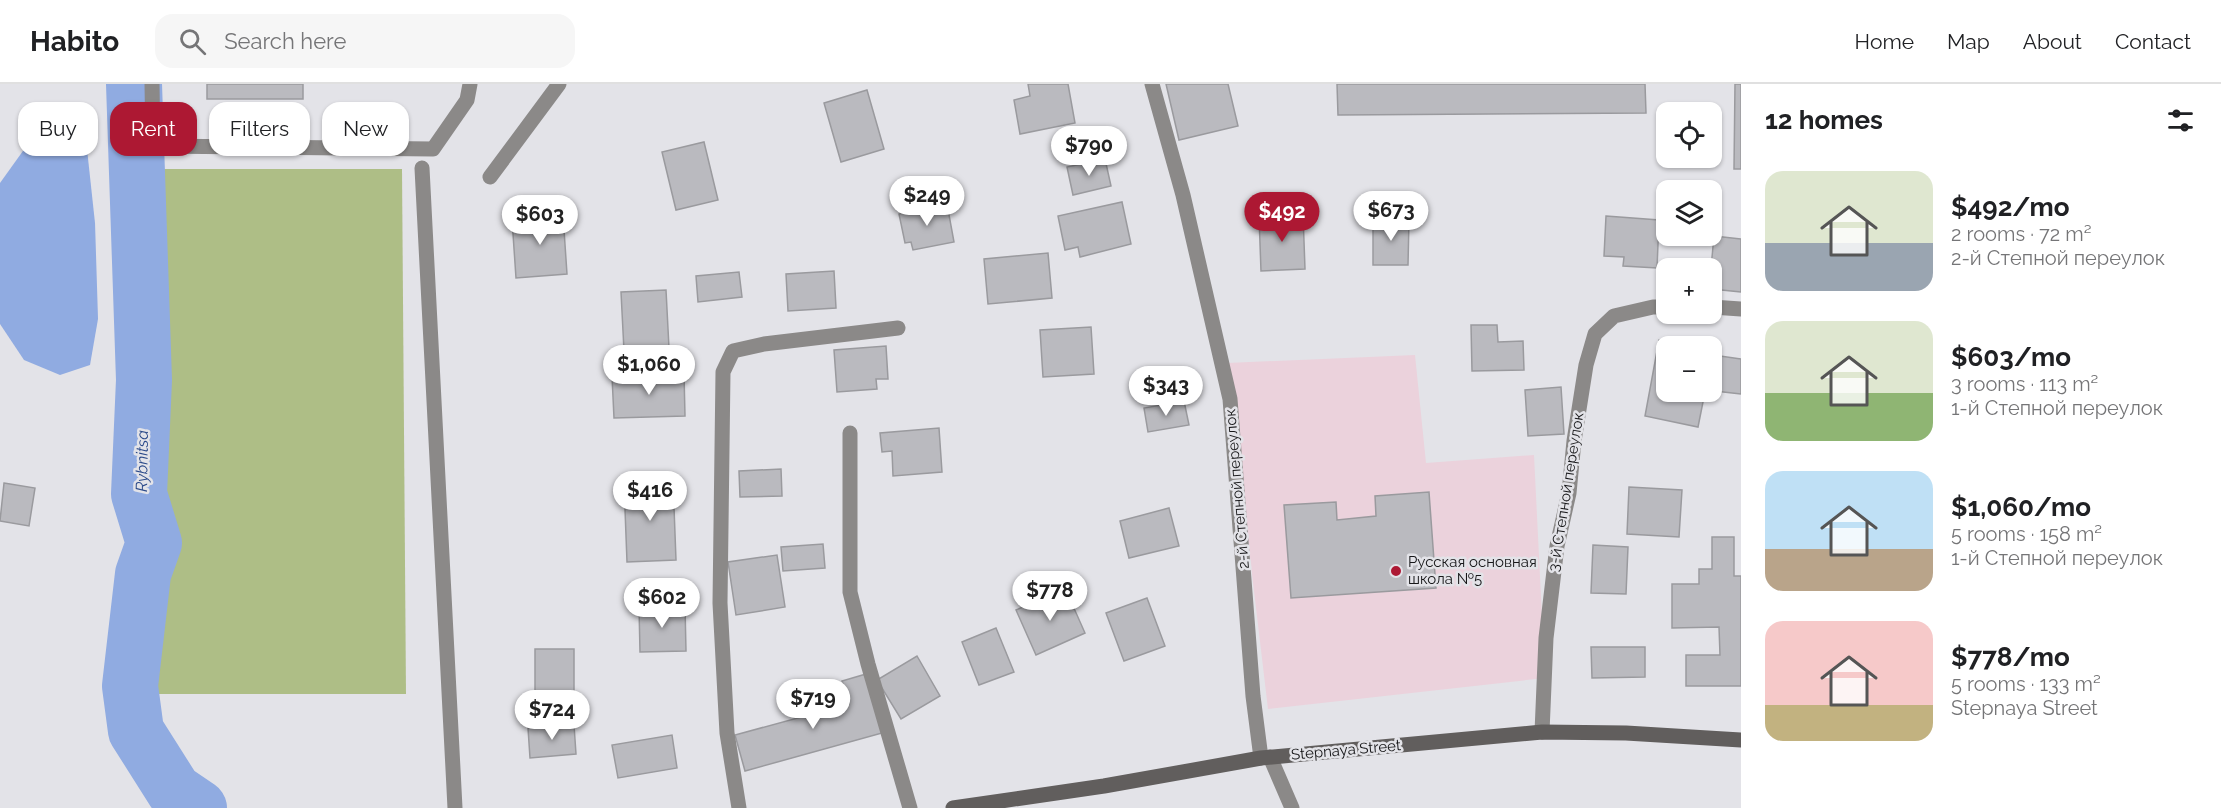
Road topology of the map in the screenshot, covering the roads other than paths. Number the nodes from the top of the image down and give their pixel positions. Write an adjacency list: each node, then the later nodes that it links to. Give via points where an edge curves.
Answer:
1 (152, 84): 2 (street, via 153,146 433,149 467,100)
2 (470, 84)
3 (559, 84): 6 (street)
4 (1152, 84): 14 (street, 2-й Степной переулок, via 1183,195 1230,399 1253,696)
5 (422, 168): 15 (street)
6 (490, 177)
7 (1656, 307): 12 (street, 3-й Степной переулок, via 1614,316 1596,334 1589,355 1556,558 1546,639)
8 (1722, 308): 9 (street)
9 (1741, 309)
10 (898, 328): 16 (street, via 733,351 723,372 720,603 727,733)
11 (850, 433): 17 (street, via 850,592)
12 (1542, 732): 13 (main road, Stepnaya Street); 14 (main road, Stepnaya Street)
13 (1741, 740)
14 (1265, 758): 18 (main road, Stepnaya Street); 19 (street, 2-й Степной переулок)
15 (455, 808)
16 (739, 808)
17 (910, 808)
18 (953, 808)
19 (1292, 808)

